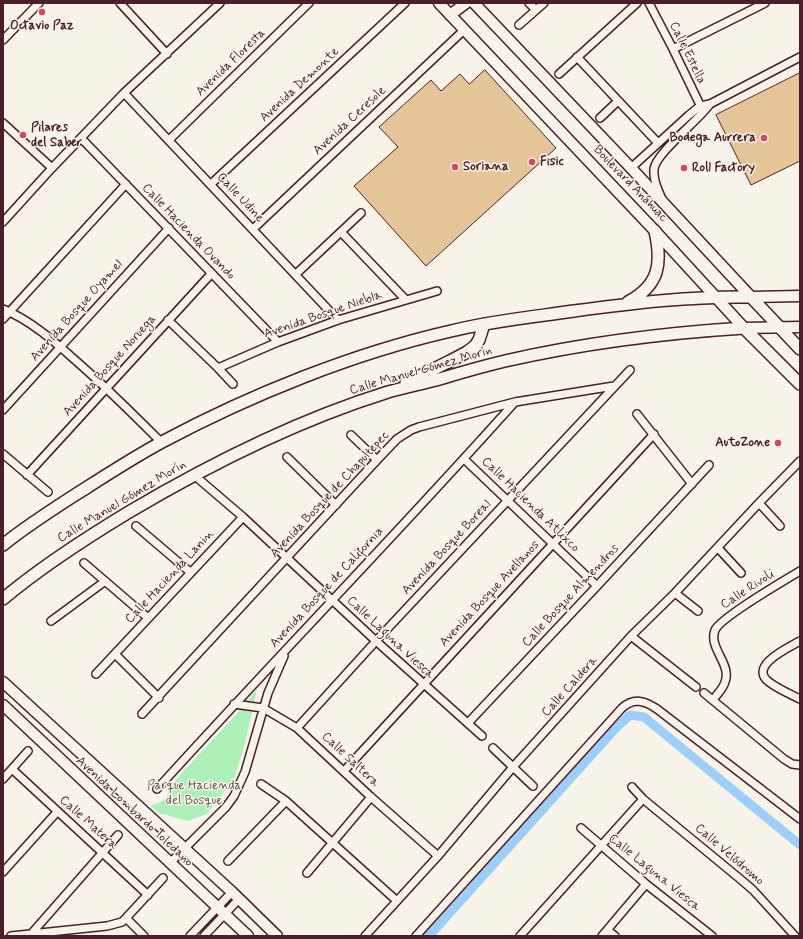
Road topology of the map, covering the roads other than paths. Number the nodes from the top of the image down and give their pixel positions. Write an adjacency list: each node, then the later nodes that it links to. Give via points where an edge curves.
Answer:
1 (39, 3): 18 (street)
2 (220, 3): 20 (street)
3 (309, 3): 30 (street, Avenida Floresta)
4 (405, 3): 35 (street, Avenida Demonte)
5 (439, 3): 15 (street, Boulevard Anáhuac)
6 (466, 3): 15 (street)
7 (474, 3): 33 (street, Boulevard Anáhuac)
8 (529, 3): 14 (street)
9 (544, 3): 14 (street)
10 (637, 3): 21 (street)
11 (649, 3): 19 (street, Calle Estella)
12 (765, 3): 19 (street)
13 (124, 4): 20 (street)
14 (536, 10): 16 (street)
15 (450, 15): 17 (street, Boulevard Anáhuac)
16 (519, 25)
17 (464, 30): 40 (street, Avenida Ceresole); 41 (street, Boulevard Anáhuac)
18 (3, 40)
19 (674, 49): 26 (street, Calle Estella)
20 (167, 54): 24 (street)
21 (577, 57): 23 (street); 25 (street)
22 (800, 57): 26 (street)
23 (559, 74)
24 (124, 94): 29 (street); 30 (street, Calle Udine)
25 (618, 101): 27 (street); 31 (street)
26 (702, 110): 31 (street); 36 (street, via 665,152 654,169 655,181)
27 (600, 118)
28 (4, 125): 32 (street)
29 (81, 138): 32 (street); 34 (street, Calle Hacienda Ovando)
30 (169, 140): 35 (street, Calle Udine)
31 (658, 143): 33 (street)
32 (52, 168): 38 (street)
33 (631, 168): 36 (street, Boulevard Anáhuac)
34 (126, 184): 39 (street, Calle Hacienda Ovando); 51 (street)
35 (211, 184): 40 (street, Calle Udine)
36 (665, 204): 48 (street, Boulevard Anáhuac)
37 (361, 213): 42 (street)
38 (3, 222)
39 (168, 228): 43 (street, Calle Hacienda Ovando); 60 (street, Avenida Bosque Oyamel)
40 (252, 229): 44 (street, Calle Udine)
41 (655, 231): 46 (street, Boulevard Anáhuac); 50 (main road, via 659,249 656,274 643,292)
42 (342, 232): 44 (street); 49 (street)
43 (211, 274): 53 (street, Avenida Bosque Noruega); 59 (street, Calle Hacienda Ovando)
44 (296, 274): 54 (street, Calle Udine)
45 (437, 291): 49 (street, Avenida Bosque Niebla)
46 (714, 296): 48 (main road); 50 (main road); 57 (street, Boulevard Anáhuac)
47 (800, 296): 48 (street)
48 (751, 297): 58 (main road, Boulevard Anáhuac)
49 (405, 299): 54 (street, Avenida Bosque Niebla)
50 (624, 304): 55 (main road)
51 (6, 310): 52 (street); 60 (street)
52 (3, 319)
53 (168, 320): 62 (street); 67 (street, Avenida Bosque Noruega)
54 (338, 320): 59 (street, Avenida Bosque Niebla)
55 (484, 324): 68 (main road, via 479,340 467,352); 74 (main road, via 396,345 327,369 243,403)
56 (800, 327): 58 (street, Calle Manuel Gómez Morín)
57 (744, 328): 58 (street, Calle Manuel Gómez Morín); 65 (main road, Boulevard Anáhuac); 68 (main road, Calle Manuel Gómez Morín, via 571,348 504,362)
58 (779, 328): 61 (main road, Boulevard Anáhuac)
59 (278, 342): 62 (street, Avenida Bosque Niebla)
60 (60, 347): 67 (street); 70 (street, Avenida Bosque Oyamel)
61 (800, 349)
62 (218, 368): 64 (street)
63 (630, 370): 66 (street, Avenida Bosque Boreal)
64 (233, 384)
65 (800, 384)
66 (614, 386): 69 (street, Avenida Bosque de Chapultepec); 85 (street, Avenida Bosque Boreal)
67 (106, 388): 74 (street); 81 (street, Avenida Bosque Noruega)
68 (388, 392): 82 (main road, Calle Manuel Gómez Morín, via 332,412 230,456)
69 (515, 402): 77 (street, Avenida Bosque de California); 78 (street, Avenida Bosque de Chapultepec, via 411,430 397,439)
70 (3, 410)
71 (638, 414): 72 (street)
72 (654, 434): 83 (street); 91 (street, Avenida Bosque Avellanos)
73 (351, 435): 78 (street)
74 (161, 442): 92 (main road, via 60,505)
75 (3, 454): 81 (street)
76 (287, 458): 87 (street)
77 (464, 459): 85 (street, Calle Hacienda Atlixco); 103 (street, Avenida Bosque de California)
78 (377, 460): 87 (street, Avenida Bosque de Chapultepec)
79 (800, 461): 86 (street, Calle Caldera)
80 (709, 465): 83 (street, Calle Bosque Almendros)
81 (27, 474): 84 (street)
82 (194, 475): 88 (street, Calle Laguna Viesca); 102 (main road, Calle Manuel Gómez Morín, via 64,553)
83 (692, 484): 100 (street, Calle Bosque Almendros)
84 (48, 492)
85 (508, 501): 91 (street, Calle Hacienda Atlixco); 109 (street, Avenida Bosque Boreal)
86 (759, 503): 90 (street); 93 (street, Calle Caldera)
87 (336, 505): 94 (street, Avenida Bosque de Chapultepec)
88 (243, 517): 94 (street, Calle Laguna Viesca); 97 (street, Calle Hacienda Lanin)
89 (136, 526): 97 (street)
90 (780, 526)
91 (553, 543): 100 (street, Calle Hacienda Atlixco); 114 (street, Avenida Bosque Avellanos)
92 (3, 545)
93 (718, 548): 98 (street); 101 (street, Calle Caldera)
94 (288, 558): 103 (street, Calle Laguna Viesca); 117 (street, Avenida Bosque de Chapultepec)
95 (84, 563): 99 (street)
96 (800, 571): 119 (street, Calle Rivoli, via 732,614 715,630 714,637 726,676 724,686)
97 (190, 572): 105 (street, Calle Hacienda Lanin)
98 (741, 573)
99 (104, 582): 105 (street); 106 (street)
100 (598, 586): 124 (street, Calle Bosque Almendros)
101 (675, 593): 104 (street); 107 (street, Calle Caldera)
102 (3, 599)
103 (332, 601): 109 (street, Calle Laguna Viesca); 110 (street, Avenida Bosque de California)
104 (698, 611)
105 (148, 618): 111 (street, Calle Hacienda Lanin)
106 (52, 620)
107 (631, 636): 115 (street); 130 (street, Calle Caldera)
108 (800, 640): 118 (street, via 770,660 762,671 768,682)
109 (376, 641): 114 (street, Calle Laguna Viesca); 125 (street, Avenida Bosque Boreal)
110 (287, 648): 120 (street, Avenida Bosque de California); 122 (street)
111 (115, 654): 112 (street, Calle Hacienda Lanin); 117 (street)
112 (96, 674)
113 (3, 682): 147 (street, Avenida Lombardo Toledano)
114 (423, 684): 124 (street, Calle Laguna Viesca); 132 (street, Avenida Bosque Avellanos)
115 (696, 687)
116 (704, 693): 119 (street)
117 (159, 698): 123 (street, Avenida Bosque de Chapultepec)
118 (800, 699)
119 (713, 700): 129 (street, via 784,759)
120 (234, 704): 122 (street, Calle Saltera); 137 (street, Avenida Bosque de California)
121 (3, 706): 151 (street, Avenida Lombardo Toledano)
122 (263, 708): 125 (street, Calle Saltera); 147 (street, via 245,772 234,796)
123 (142, 714)
124 (468, 723): 126 (street, Calle Laguna Viesca)
125 (297, 728): 132 (street, Calle Saltera)
126 (482, 736)
127 (493, 748): 130 (street)
128 (28, 751): 131 (street)
129 (800, 766)
130 (513, 768): 135 (street); 149 (street, Calle Caldera)
131 (12, 769): 133 (street); 141 (street, Calle Matera)
132 (344, 771): 138 (street, Calle Saltera)
133 (3, 779)
134 (261, 784): 140 (street)
135 (533, 786)
136 (632, 787): 139 (street, Calle Velódromo)
137 (156, 789)
138 (371, 797): 145 (street); 149 (street, Calle Saltera)
139 (643, 798): 146 (street); 176 (street, Calle Velódromo, via 753,890)
140 (286, 801): 145 (street); 150 (street)
141 (57, 812): 148 (street, Calle Matera); 152 (street)
142 (800, 819): 171 (street, via 657,709 640,700 632,701 622,708)
143 (581, 828): 146 (street, Calle Laguna Viesca)
144 (118, 835): 148 (street)
145 (332, 843): 153 (street); 158 (street)
146 (601, 844): 155 (street, Calle Laguna Viesca); 172 (street)
147 (184, 849): 151 (street); 157 (street, Avenida Lombardo Toledano)
148 (102, 853): 156 (street, Calle Matera); 163 (street)
149 (438, 856): 158 (street, Calle Caldera)
150 (228, 861)
151 (170, 863): 159 (street, Avenida Lombardo Toledano)
152 (3, 872)
153 (307, 873)
154 (163, 878): 156 (street)
155 (646, 884): 162 (street); 175 (street, Calle Laguna Viesca)
156 (148, 895): 160 (street)
157 (235, 896): 159 (street); 169 (street, Avenida Lombardo Toledano)
158 (397, 901): 170 (street, Calle Caldera)
159 (220, 911): 161 (street); 167 (street); 168 (street, Avenida Lombardo Toledano)
160 (126, 918): 163 (street, via 122,922 107,926); 165 (street)
161 (195, 929): 166 (street); 167 (street)
162 (607, 930): 173 (street); 174 (street)
163 (32, 933): 164 (street)
164 (11, 936)
165 (144, 936)
166 (190, 936)
167 (203, 936)
168 (248, 936)
169 (277, 936)
170 (365, 936)
171 (416, 936)
172 (520, 936)
173 (602, 936)
174 (615, 936)
175 (712, 936)
176 (795, 936)

